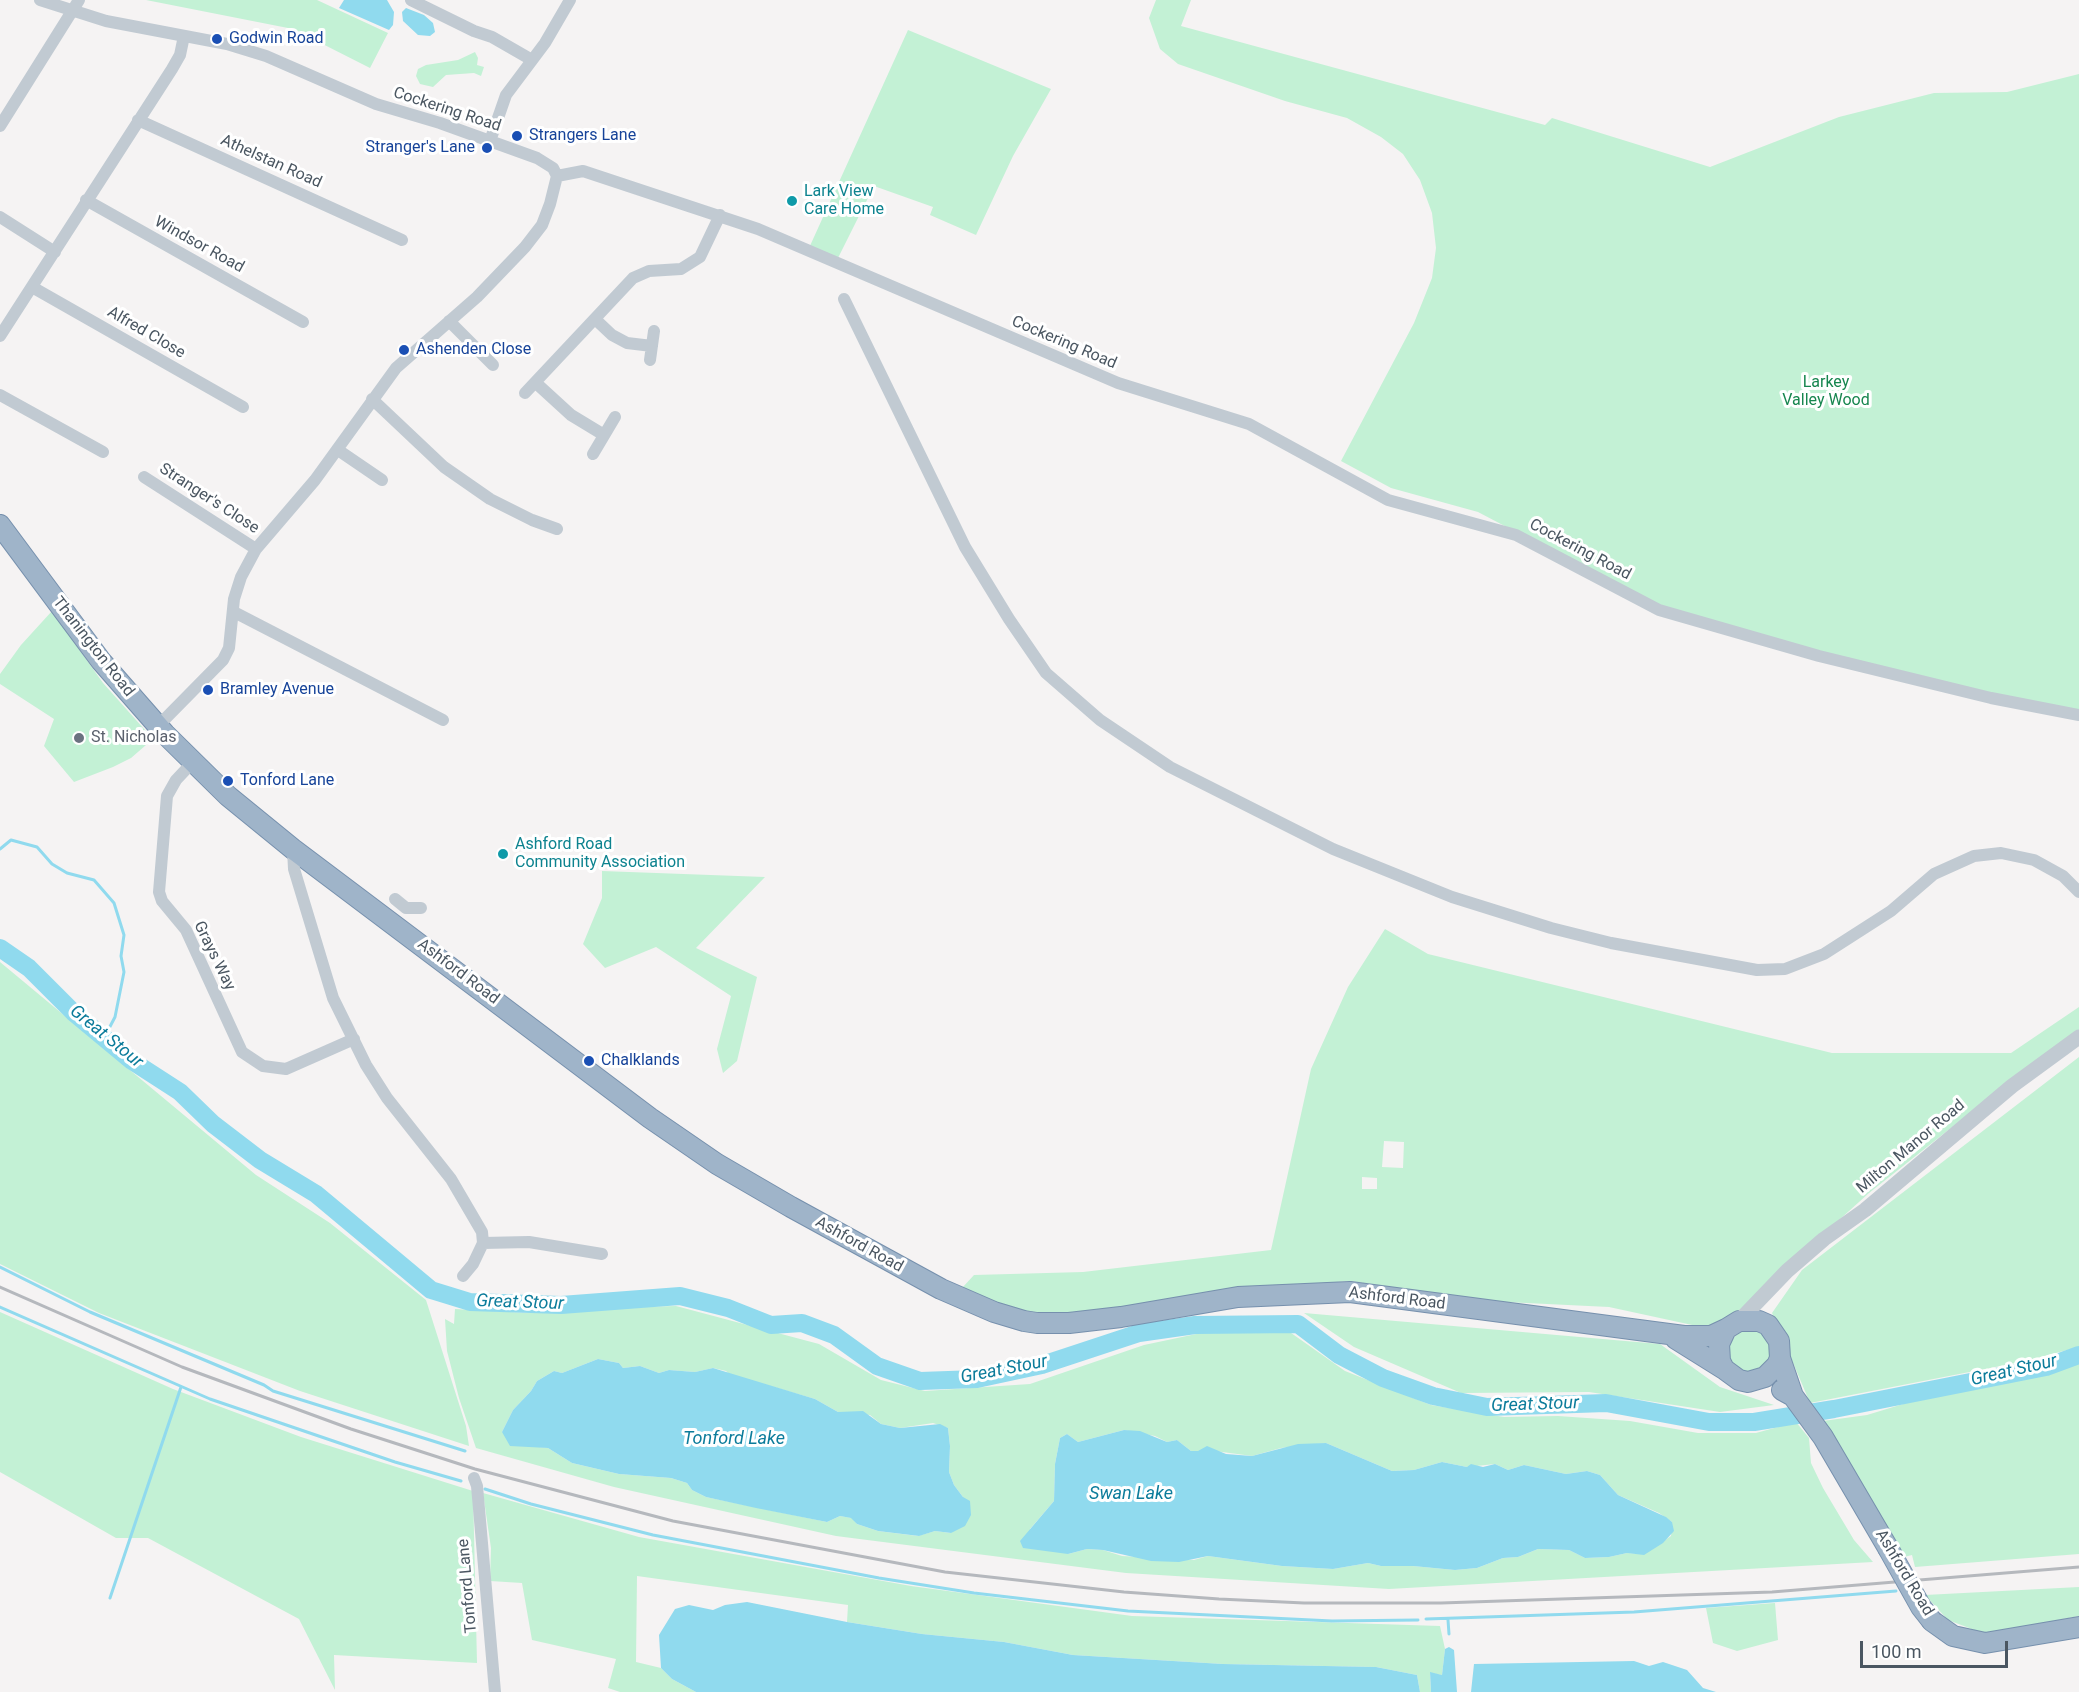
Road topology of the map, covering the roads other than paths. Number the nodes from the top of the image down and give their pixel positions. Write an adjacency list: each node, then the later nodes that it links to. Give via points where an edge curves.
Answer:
1 (40, 0): 4 (street, Cockering Road)
2 (411, 0): 6 (street)
3 (570, 0): 6 (street)
4 (77, 5): 5 (street, Cockering Road, via 106,21); 8 (street)
5 (184, 36): 7 (street, via 180,55); 9 (street, Cockering Road, via 266,56 376,104)
6 (532, 60): 9 (street, via 506,95)
7 (138, 120): 11 (street); 14 (street, Athelstan Road)
8 (0, 126)
9 (489, 141): 10 (street, Cockering Road, via 545,162)
10 (557, 176): 12 (street, Cockering Road, via 583,171); 20 (street, via 550,204 535,234 503,271)
11 (86, 200): 15 (street); 18 (street, Windsor Road)
12 (720, 216): 19 (street, via 700,257 681,269 641,273); 42 (street, Cockering Road, via 1118,383 1249,424 1388,500 1516,535 1659,610 1819,656)
13 (0, 217): 15 (street)
14 (402, 240)
15 (54, 252): 16 (street)
16 (32, 287): 22 (street); 30 (street, Alfred Close)
17 (844, 299): 47 (street, via 965,547 1046,674 1100,720 1170,767 1333,849 1452,897 1551,928 1611,944 1757,970 1785,969 1824,954 1891,911 1934,874 1974,856 2001,854 2034,860 2063,876)
18 (298, 319)
19 (595, 319): 23 (street, via 612,336 627,343); 26 (street)
20 (449, 321): 25 (street); 29 (street, via 413,351)
21 (654, 331): 23 (street)
22 (0, 336)
23 (652, 346): 24 (street)
24 (650, 360)
25 (493, 365)
26 (536, 383): 27 (street); 32 (street, via 571,415)
27 (525, 393)
28 (0, 395): 34 (street, via 85,450)
29 (372, 399): 33 (street); 39 (street, via 444,467 490,499)
30 (243, 407)
31 (615, 417): 32 (street)
32 (604, 435): 35 (street)
33 (338, 450): 37 (street); 40 (street)
34 (102, 452)
35 (593, 454)
36 (144, 477): 40 (street, Stranger's Close)
37 (382, 480)
38 (0, 525): 44 (highway, Thanington Road, via 101,661)
39 (556, 529)
40 (256, 549): 41 (street, via 241,577)
41 (234, 612): 43 (street); 44 (street, via 229,648 223,660)
42 (2079, 715)
43 (442, 720)
44 (158, 726): 45 (highway, Thanington Road)
45 (192, 763): 46 (highway, Ashford Road); 51 (street, Grays Way, via 167,796 159,892 186,930 242,1052 263,1066 286,1069)
46 (293, 849): 51 (street, via 294,869 333,998); 58 (highway, Ashford Road, via 487,993 559,1052 717,1164 900,1267 994,1312 1024,1322 1069,1323 1238,1297 1350,1292)
47 (2079, 892)
48 (395, 899): 49 (street, via 406,908)
49 (421, 908)
50 (2079, 1037): 55 (street, Milton Manor Road, via 2003,1093)
51 (354, 1039): 52 (street, via 381,1090 462,1195 482,1232)
52 (483, 1244): 53 (street, via 529,1242 579,1257); 54 (street)
53 (602, 1254)
54 (463, 1276)
55 (1770, 1288): 56 (street, Milton Manor Road); 57 (street)
56 (1733, 1325): 57 (highway, via 1759,1321); 58 (highway, Ashford Road, via 1702,1338); 60 (highway, via 1719,1344)
57 (1767, 1325): 59 (highway, via 1779,1341)
58 (1662, 1333): 60 (highway, Ashford Road)
59 (1779, 1358): 61 (highway, via 1772,1372); 62 (highway, Ashford Road)
60 (1724, 1369): 61 (highway, via 1739,1380)
61 (1757, 1380): 62 (highway, Ashford Road, via 1775,1385)
62 (1796, 1400): 64 (highway, Ashford Road, bridge, via 1840,1465 1932,1621 1953,1636 1985,1643)
63 (474, 1478): 65 (street, Tonford Lane)
64 (2079, 1627)
65 (495, 1692)

